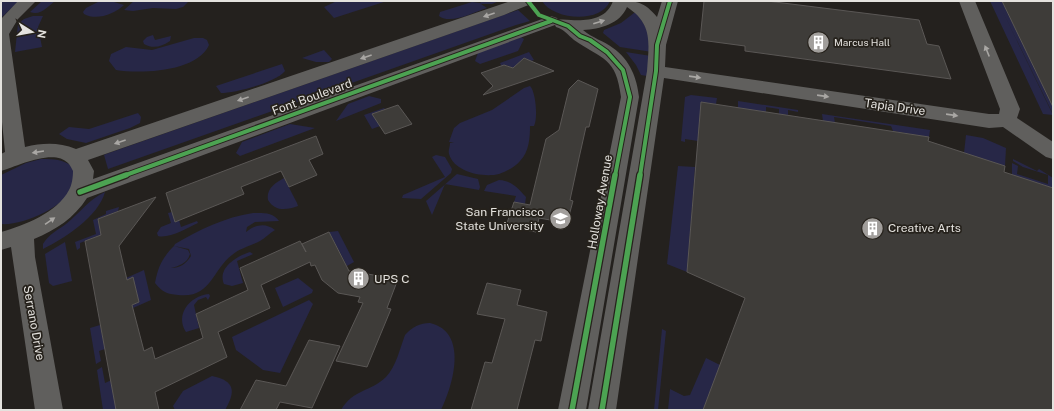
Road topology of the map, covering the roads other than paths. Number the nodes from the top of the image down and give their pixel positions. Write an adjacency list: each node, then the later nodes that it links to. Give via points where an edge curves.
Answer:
1 (28, 1): 13 (street, via 7,21 1,34)
2 (527, 1): 7 (street, Holloway Avenue, via 539,16); 12 (street, Font Boulevard, one-way to 12)
3 (621, 1): 7 (street, one-way to 3, via 584,25 600,22 612,16 620,8)
4 (628, 1): 8 (street, via 649,16 656,29)
5 (670, 1): 8 (street)
6 (967, 1): 10 (street, one-way to 6, via 1010,109)
7 (559, 23): 14 (street, Font Boulevard); 17 (street, Holloway Avenue, via 608,52 621,66 628,81 630,97)
8 (657, 45): 9 (street)
9 (656, 71): 10 (street, Tapia Drive, one-way to 10, via 989,120); 18 (street)
10 (1007, 120): 11 (street)
11 (1053, 152)
12 (75, 157): 13 (street, one-way to 13, via 60,151 41,151); 14 (street, via 84,171)
13 (9, 160)
14 (80, 192): 15 (street, one-way to 14, via 48,223 67,208)
15 (11, 238): 16 (street, Serrano Drive, via 23,257)
16 (49, 410)
17 (572, 410)
18 (602, 410)

